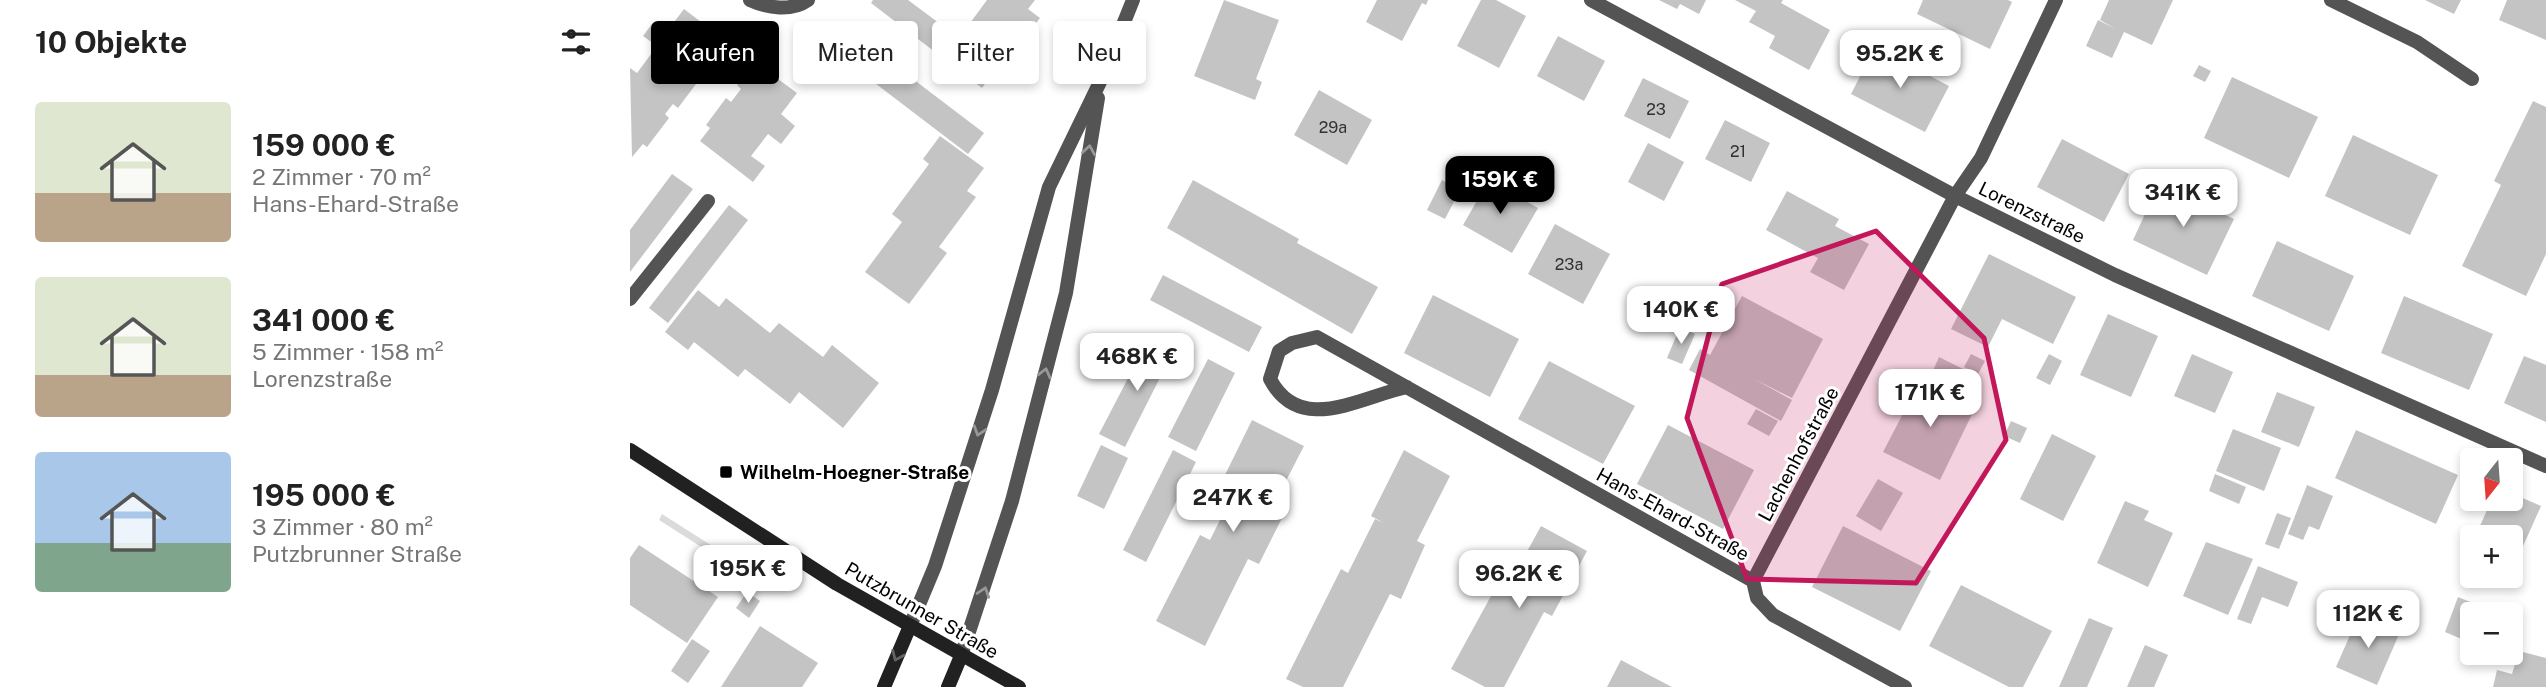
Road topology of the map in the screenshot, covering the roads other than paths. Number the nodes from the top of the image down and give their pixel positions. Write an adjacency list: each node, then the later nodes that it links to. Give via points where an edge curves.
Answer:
1 (750, 0): 2 (street, via 771,9)
2 (808, 0)
3 (1133, 0): 7 (street)
4 (1591, 0): 11 (street, Lorenzstraße)
5 (2056, 0): 11 (street, Lachenhofstraße, via 1981,158)
6 (2331, 0): 8 (street, via 2417,42)
7 (1125, 21)
8 (2472, 79)
9 (1099, 84): 18 (street, one-way to 18, via 1049,187 992,390 942,546)
10 (1100, 84): 19 (street, one-way to 10, via 1012,501 1066,293)
11 (1955, 196): 16 (street, Lorenzstraße, via 2187,308); 17 (street, Lachenhofstraße)
12 (708, 201): 13 (street)
13 (630, 299)
14 (1407, 387): 14 (street, Hans-Ehard-Straße, via 1317,337 1279,351 1270,379 1278,394 1307,410 1332,409); 17 (street, Hans-Ehard-Straße)
15 (630, 450): 18 (main road, Putzbrunner Straße, via 836,584)
16 (2546, 466)
17 (1753, 581): 23 (street, Hans-Ehard-Straße, via 1757,598 1773,615)
18 (910, 626): 19 (main road, Putzbrunner Straße); 20 (main road, one-way to 20)
19 (961, 656): 21 (main road); 22 (main road, Putzbrunner Straße)
20 (884, 687)
21 (948, 687)
22 (1019, 687)
23 (1905, 687)

